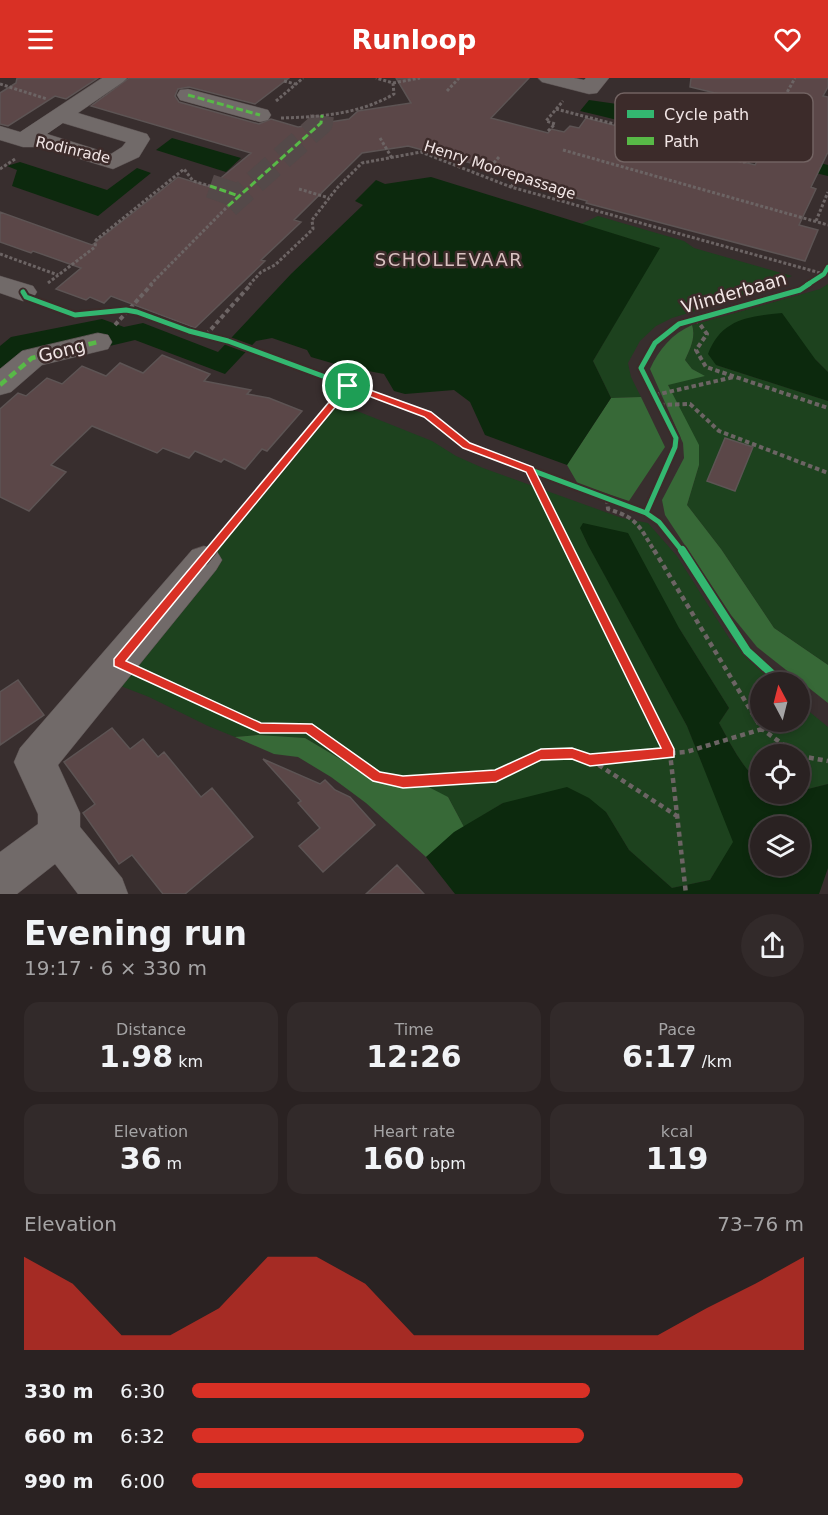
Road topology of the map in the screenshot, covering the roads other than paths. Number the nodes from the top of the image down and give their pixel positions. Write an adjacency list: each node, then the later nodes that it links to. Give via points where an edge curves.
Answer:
1 (116, 78): 5 (street, Rodinrade)
2 (549, 78): 3 (street, via 589,88)
3 (598, 78)
4 (188, 95): 6 (street)
5 (66, 111): 8 (street, Rodinrade); 8 (street, Rodinrade, via 139,139 131,152 113,162 43,140)
6 (260, 115)
7 (0, 133): 8 (street, Rodinrade)
8 (23, 140)
9 (108, 333): 10 (street, Gong, via 32,358)
10 (0, 385)
11 (204, 560): 12 (street, via 35,762 59,813)
12 (59, 834): 13 (street); 14 (street)
13 (0, 879)
14 (106, 894)

